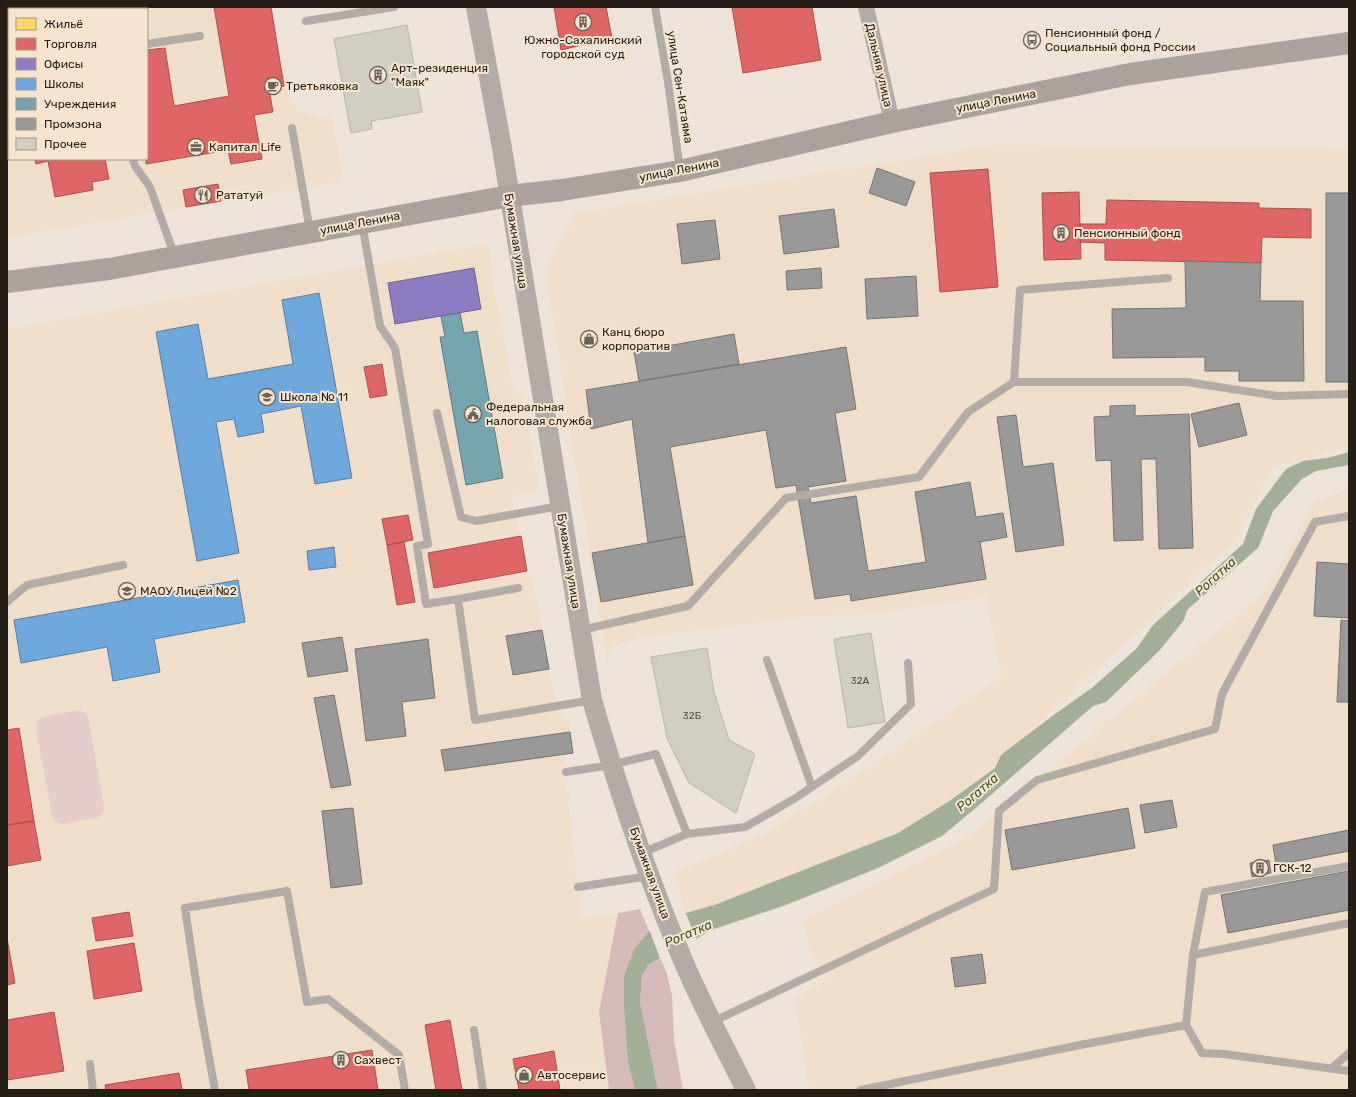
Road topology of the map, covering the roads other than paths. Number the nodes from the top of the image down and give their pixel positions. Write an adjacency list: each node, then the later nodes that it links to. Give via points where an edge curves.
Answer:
1 (394, 7): 5 (lane)
2 (476, 7): 13 (street, Бумажная улица)
3 (655, 7): 12 (lane, улица Сен-Катаяма)
4 (866, 7): 9 (street, Дальняя улица)
5 (306, 21)
6 (200, 36): 8 (lane)
7 (1349, 43): 9 (main road, улица Ленина, via 1130,74)
8 (148, 44)
9 (892, 122): 12 (main road, улица Ленина)
10 (292, 128): 15 (lane)
11 (133, 160): 16 (lane, via 150,187)
12 (680, 171): 13 (main road, улица Ленина)
13 (509, 196): 14 (main road, улица Ленина); 22 (street, Бумажная улица)
14 (362, 222): 15 (main road, улица Ленина); 26 (lane, via 380,326 394,348 428,544 417,546 426,604)
15 (310, 232): 16 (main road, улица Ленина)
16 (175, 257): 18 (main road, улица Ленина, via 109,269)
17 (1168, 278): 19 (lane, via 1020,290)
18 (7, 282)
19 (1014, 382): 20 (lane, via 1187,382 1277,396); 28 (lane, via 968,412 919,477 786,498 688,606)
20 (1349, 394)
21 (437, 414): 22 (lane, via 461,517 476,521)
22 (560, 506): 28 (street, Бумажная улица)
23 (1349, 516): 42 (lane, via 1315,522 1222,694 1215,729 1037,780 999,811 994,889)
24 (123, 565): 27 (lane, via 27,585)
25 (518, 588): 26 (lane)
26 (458, 599): 31 (lane, via 475,720)
27 (7, 602)
28 (580, 631): 31 (street, Бумажная улица)
29 (767, 660): 34 (lane)
30 (908, 662): 34 (lane, via 911,704 858,756)
31 (592, 700): 32 (street, Бумажная улица)
32 (611, 766): 33 (lane); 35 (lane, via 656,754); 36 (street, Бумажная улица)
33 (566, 772)
34 (812, 787): 35 (lane, via 745,827)
35 (687, 834): 36 (lane)
36 (642, 853): 38 (street, Бумажная улица)
37 (1349, 866): 41 (lane, via 1205,892)
38 (650, 876): 39 (lane); 42 (street, Бумажная улица, via 686,966)
39 (578, 887)
40 (1349, 923): 41 (lane)
41 (1193, 955): 43 (lane)
42 (712, 1022): 53 (street, Бумажная улица)
43 (1186, 1024): 47 (lane, via 1202,1052); 54 (lane)
44 (474, 1030): 52 (lane)
45 (1349, 1053): 47 (lane)
46 (90, 1064): 49 (lane)
47 (1332, 1068): 48 (lane)
48 (1349, 1071)
49 (93, 1090)
50 (215, 1090): 51 (lane, via 185,908 287,891 307,1002 328,999 399,1055)
51 (405, 1090)
52 (483, 1090)
53 (746, 1090)
54 (861, 1090)

